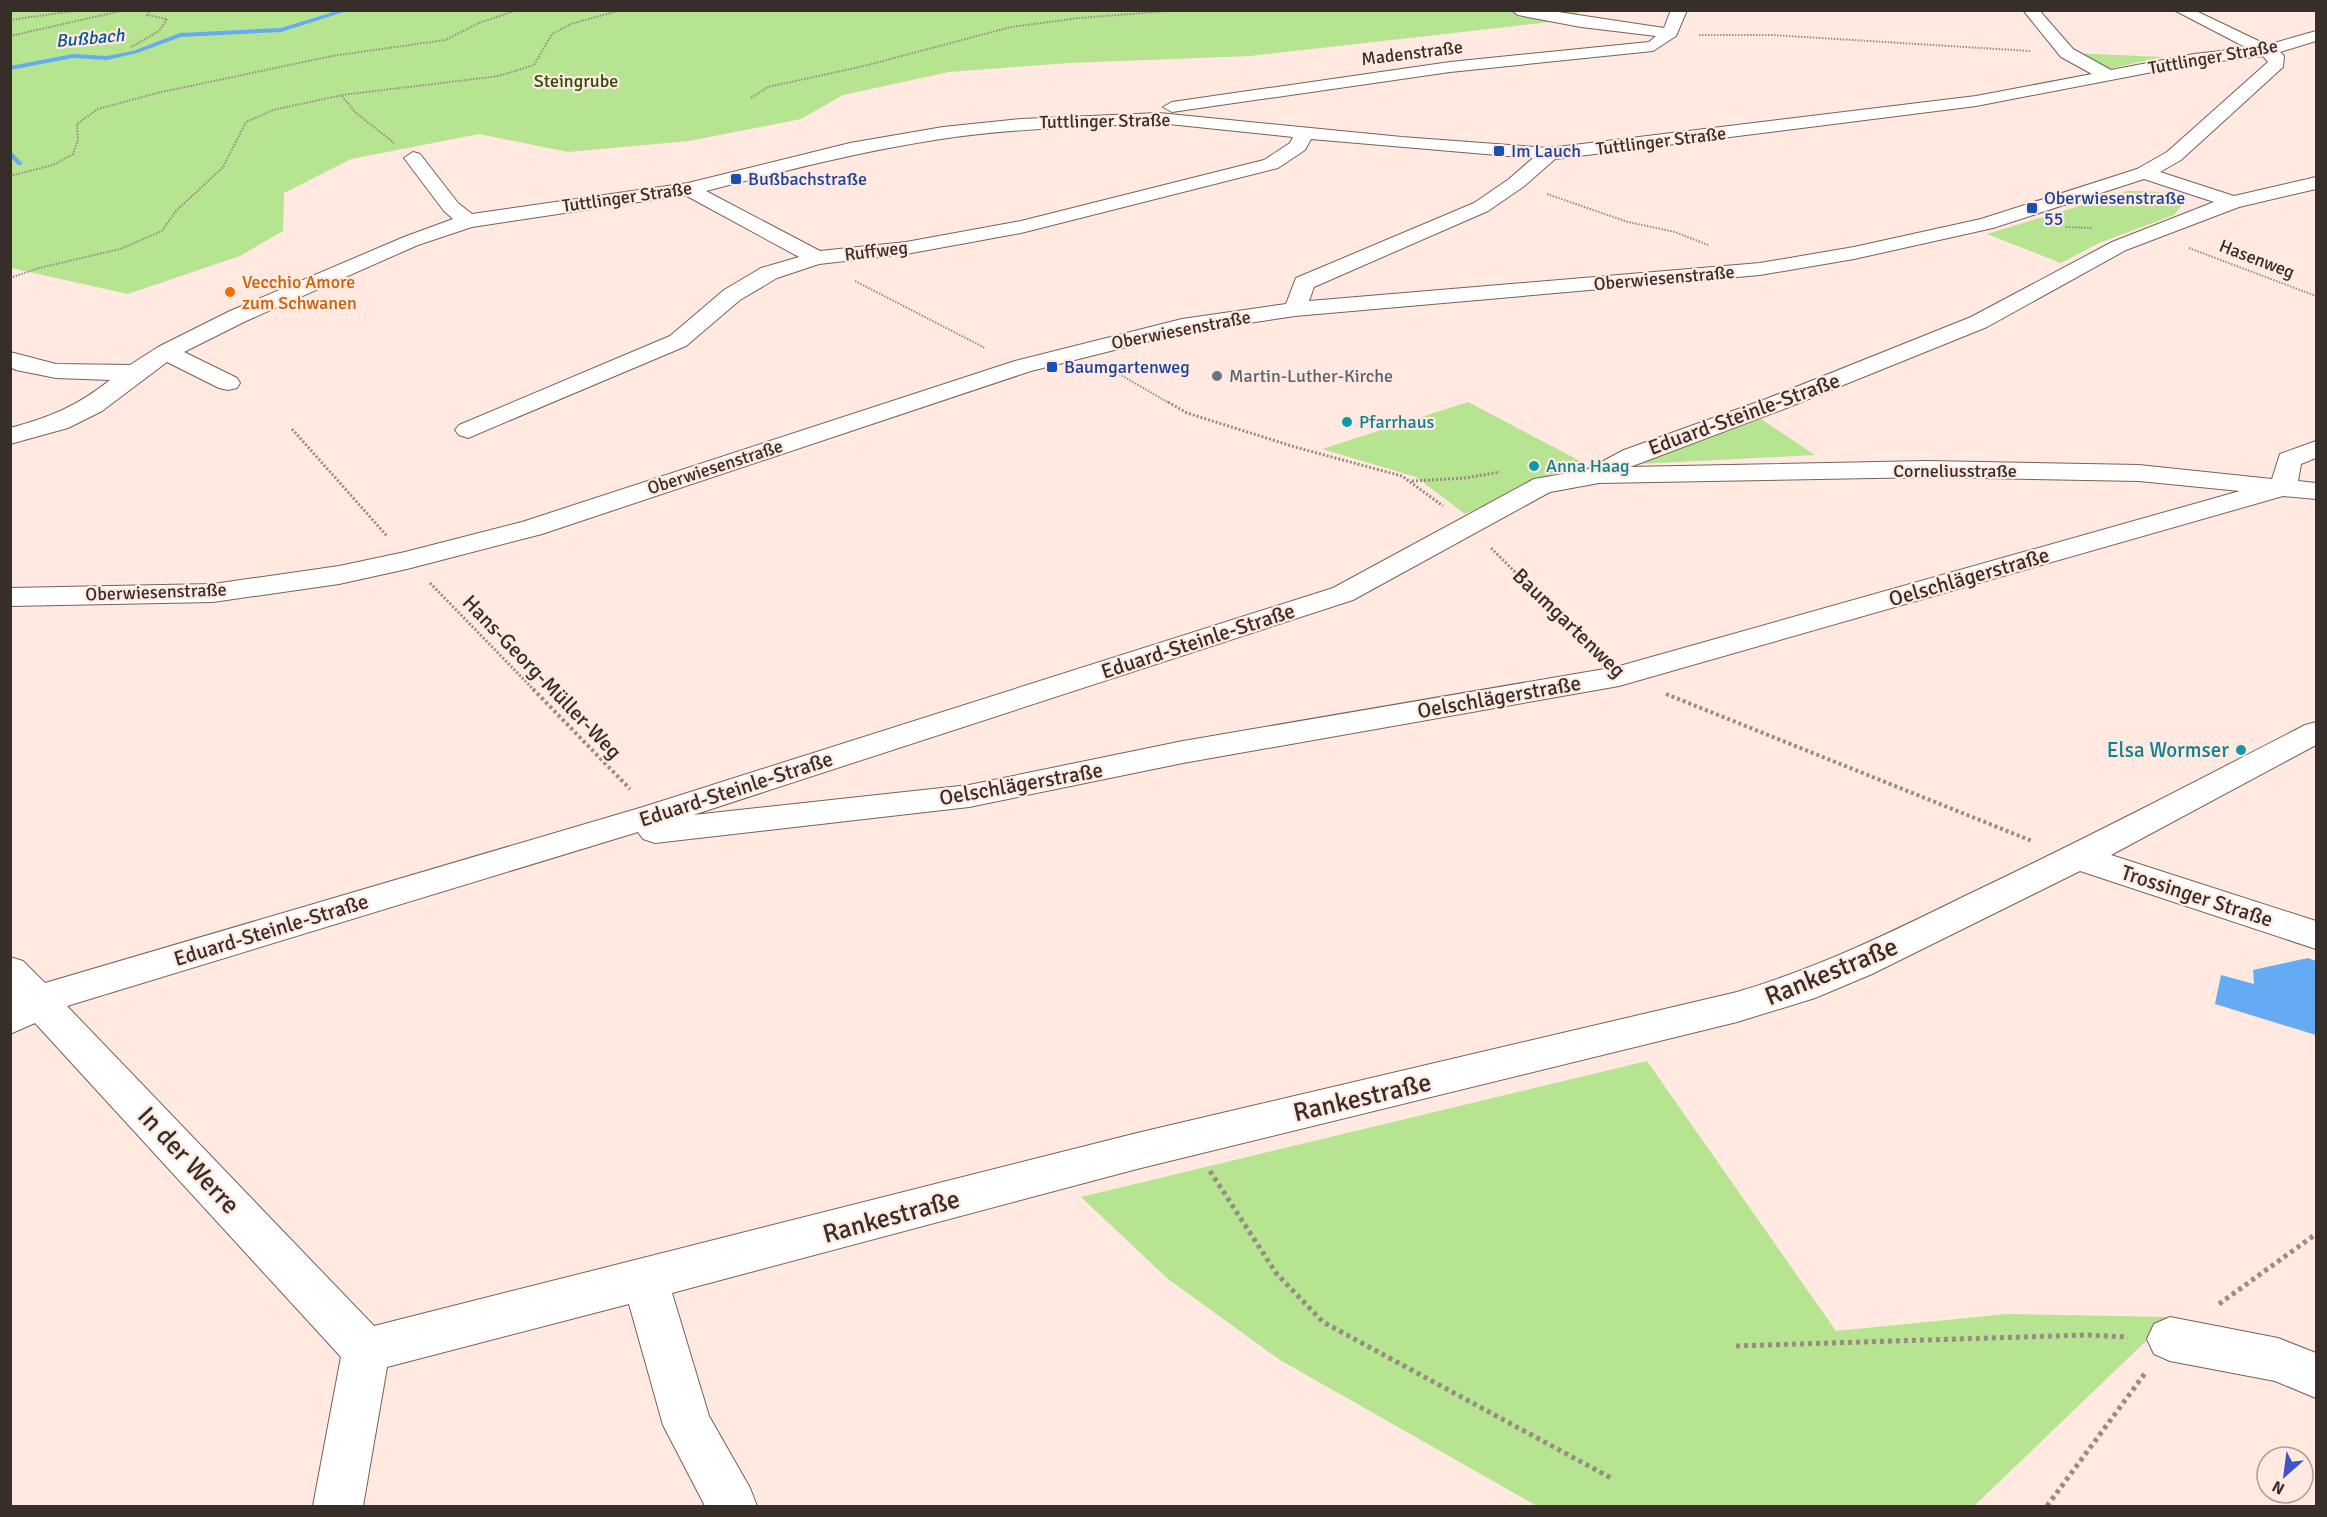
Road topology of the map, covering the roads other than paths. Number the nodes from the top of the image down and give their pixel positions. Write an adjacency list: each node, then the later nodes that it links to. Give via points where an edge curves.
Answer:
1 (1518, 10): 5 (street)
2 (1679, 10): 5 (street)
3 (2030, 10): 8 (street, via 2067,53)
4 (2181, 10): 7 (street)
5 (1670, 33): 9 (street, Madenstraße, via 1653,46 1450,67 1173,106)
6 (2316, 36): 7 (street, Tuttlinger Straße)
7 (2265, 51): 8 (street, Tuttlinger Straße, via 2194,58); 13 (street, Oberwiesenstraße, via 2276,56 2277,63 2174,156)
8 (2109, 76): 11 (street, Tuttlinger Straße, via 1976,101)
9 (1159, 118): 10 (street, Tuttlinger Straße); 15 (street, Tuttlinger Straße, via 1021,124 943,133 850,149)
10 (1304, 134): 11 (street, Tuttlinger Straße); 18 (street, Ruffweg, via 1298,146 1271,164 1153,195 1010,229 906,248)
11 (1549, 154): 19 (street, via 1481,207 1304,283)
12 (413, 158): 17 (street, via 451,207)
13 (2144, 173): 16 (street); 19 (street, Oberwiesenstraße, via 1986,224 1760,269)
14 (2316, 183): 16 (street, Eduard-Steinle-Straße)
15 (688, 189): 17 (street, Tuttlinger Straße); 18 (street)
16 (2234, 202): 27 (street, Eduard-Steinle-Straße, via 2119,246 1979,322 1776,404 1633,455)
17 (468, 220): 20 (street, Tuttlinger Straße, via 326,277)
18 (817, 258): 24 (street, Ruffweg, via 769,273 732,295 678,341)
19 (1295, 309): 30 (street, Oberwiesenstraße, via 1182,326 1085,349 532,528 407,560 339,575 213,593)
20 (166, 352): 22 (street, Tuttlinger Straße); 23 (street)
21 (10, 359): 22 (street, via 60,372)
22 (135, 372): 25 (street, Tuttlinger Straße, via 93,406 59,423)
23 (228, 383)
24 (468, 430)
25 (10, 436)
26 (2316, 449): 28 (street, via 2289,460)
27 (1593, 477): 28 (street, Corneliusstraße, via 1927,469 2139,473); 32 (street, Eduard-Steinle-Straße, via 1543,485 1343,594)
28 (2284, 488): 29 (street, Corneliusstraße); 32 (street, Oelschlägerstraße, via 1619,676 1183,752 969,796 655,831)
29 (2316, 491)
30 (10, 597)
31 (2316, 732): 33 (street, Rankestraße)
32 (655, 815): 35 (street, Eduard-Steinle-Straße)
33 (2078, 857): 34 (street, Trossinger Straße); 36 (street, Rankestraße, via 1859,964 1801,988 1737,1007 1189,1138)
34 (2316, 935)
35 (20, 997): 38 (street, In der Werre)
36 (645, 1280): 38 (street, Rankestraße); 41 (street, via 687,1425)
37 (2170, 1339): 39 (street, via 2278,1360)
38 (366, 1350): 40 (street)
39 (2316, 1376)
40 (338, 1506)
41 (732, 1506)

